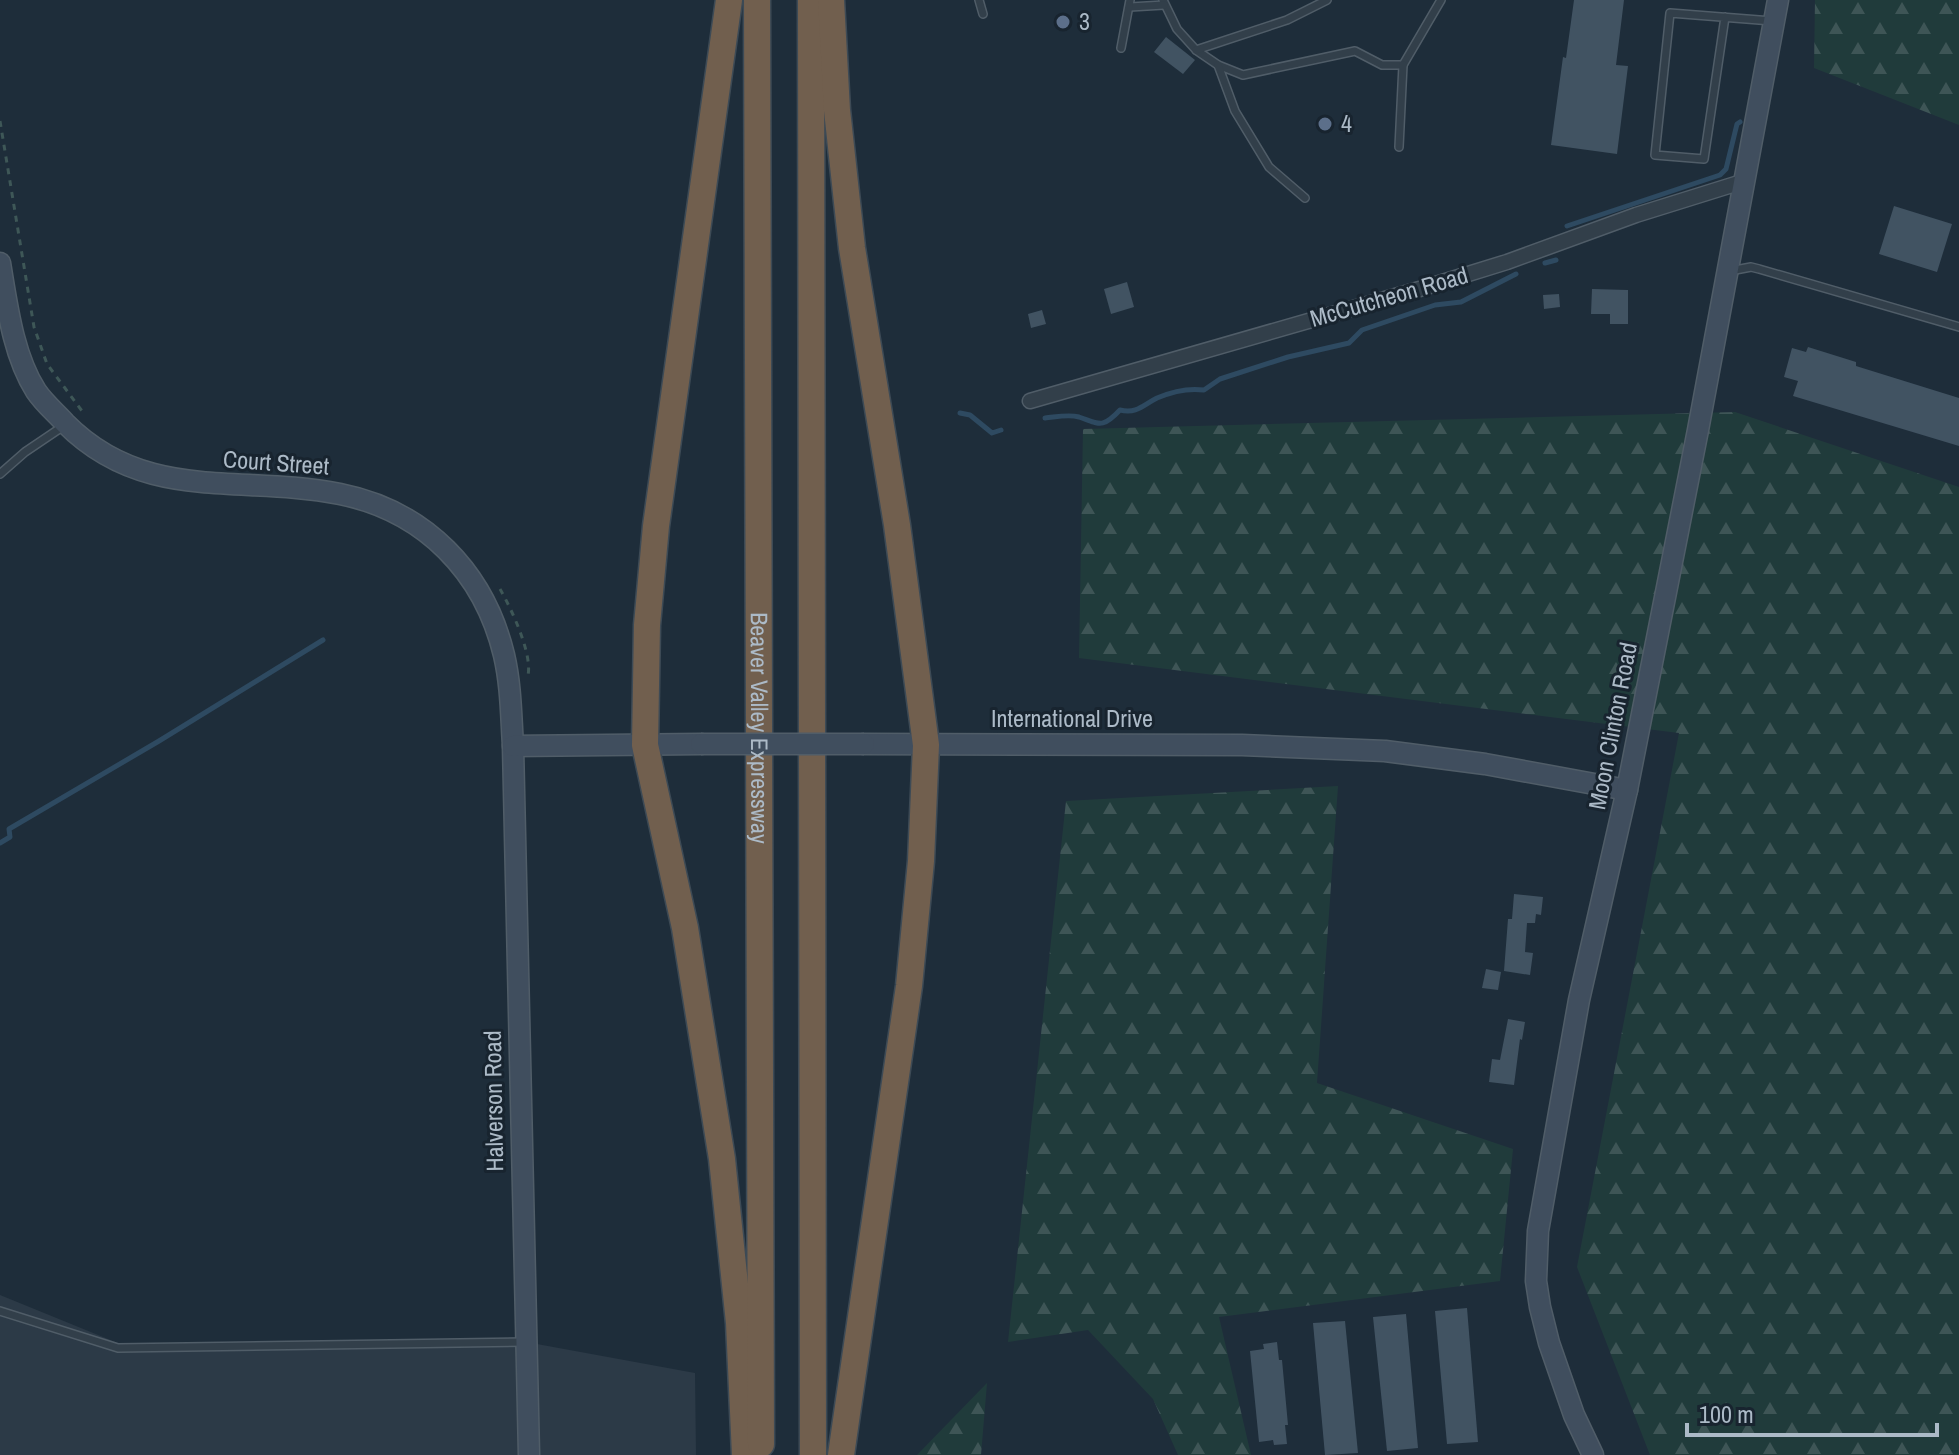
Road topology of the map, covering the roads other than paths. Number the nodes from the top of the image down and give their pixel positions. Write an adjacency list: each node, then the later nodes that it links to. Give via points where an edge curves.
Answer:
1 (729, 0): 27 (highway, via 656,526 647,625)
2 (757, 0): 35 (highway, Beaver Valley Expressway)
3 (811, 0): 36 (highway)
4 (831, 0): 28 (highway, via 852,248)
5 (979, 0): 11 (lane)
6 (1327, 0): 15 (lane, via 1287,20)
7 (1441, 0): 17 (lane)
8 (1778, 0): 13 (street, Moon Clinton Road)
9 (1164, 2): 10 (lane); 15 (lane, via 1177,29)
10 (1130, 4): 14 (lane)
11 (983, 14)
12 (1725, 17): 12 (lane, via 1670,13 1655,155 1704,159); 13 (lane)
13 (1775, 21): 19 (street, Moon Clinton Road)
14 (1121, 48)
15 (1196, 50): 16 (lane)
16 (1218, 65): 17 (lane, via 1243,75 1355,51 1382,65); 20 (lane, via 1235,111 1269,167)
17 (1403, 65): 18 (lane)
18 (1399, 147)
19 (1745, 181): 22 (street, Moon Clinton Road); 24 (street, McCutcheon Road, via 1437,284)
20 (1305, 198)
21 (0, 263): 25 (street, Court Street, via 27,373 37,392)
22 (1729, 271): 23 (lane, via 1751,267); 30 (street, Moon Clinton Road)
23 (1959, 327)
24 (1030, 401)
25 (75, 418): 26 (lane); 29 (street, Court Street, via 85,443 137,469 187,482 338,494 392,512 426,532 467,570 497,629 509,684)
26 (0, 474)
27 (645, 745): 28 (street, International Drive, bridge); 29 (street, International Drive); 34 (highway, via 685,928 722,1159 738,1309)
28 (926, 745): 30 (street, International Drive, via 1242,745 1385,751); 37 (highway, via 909,986)
29 (513, 746): 32 (street, Halverson Road)
30 (1627, 790): 38 (street, Moon Clinton Road, via 1579,1000 1536,1257 1549,1343)
31 (0, 1311): 32 (lane, via 118,1348)
32 (526, 1342): 33 (street, Halverson Road)
33 (529, 1455)
34 (745, 1455)
35 (761, 1455)
36 (813, 1455)
37 (841, 1455)
38 (1593, 1455)

